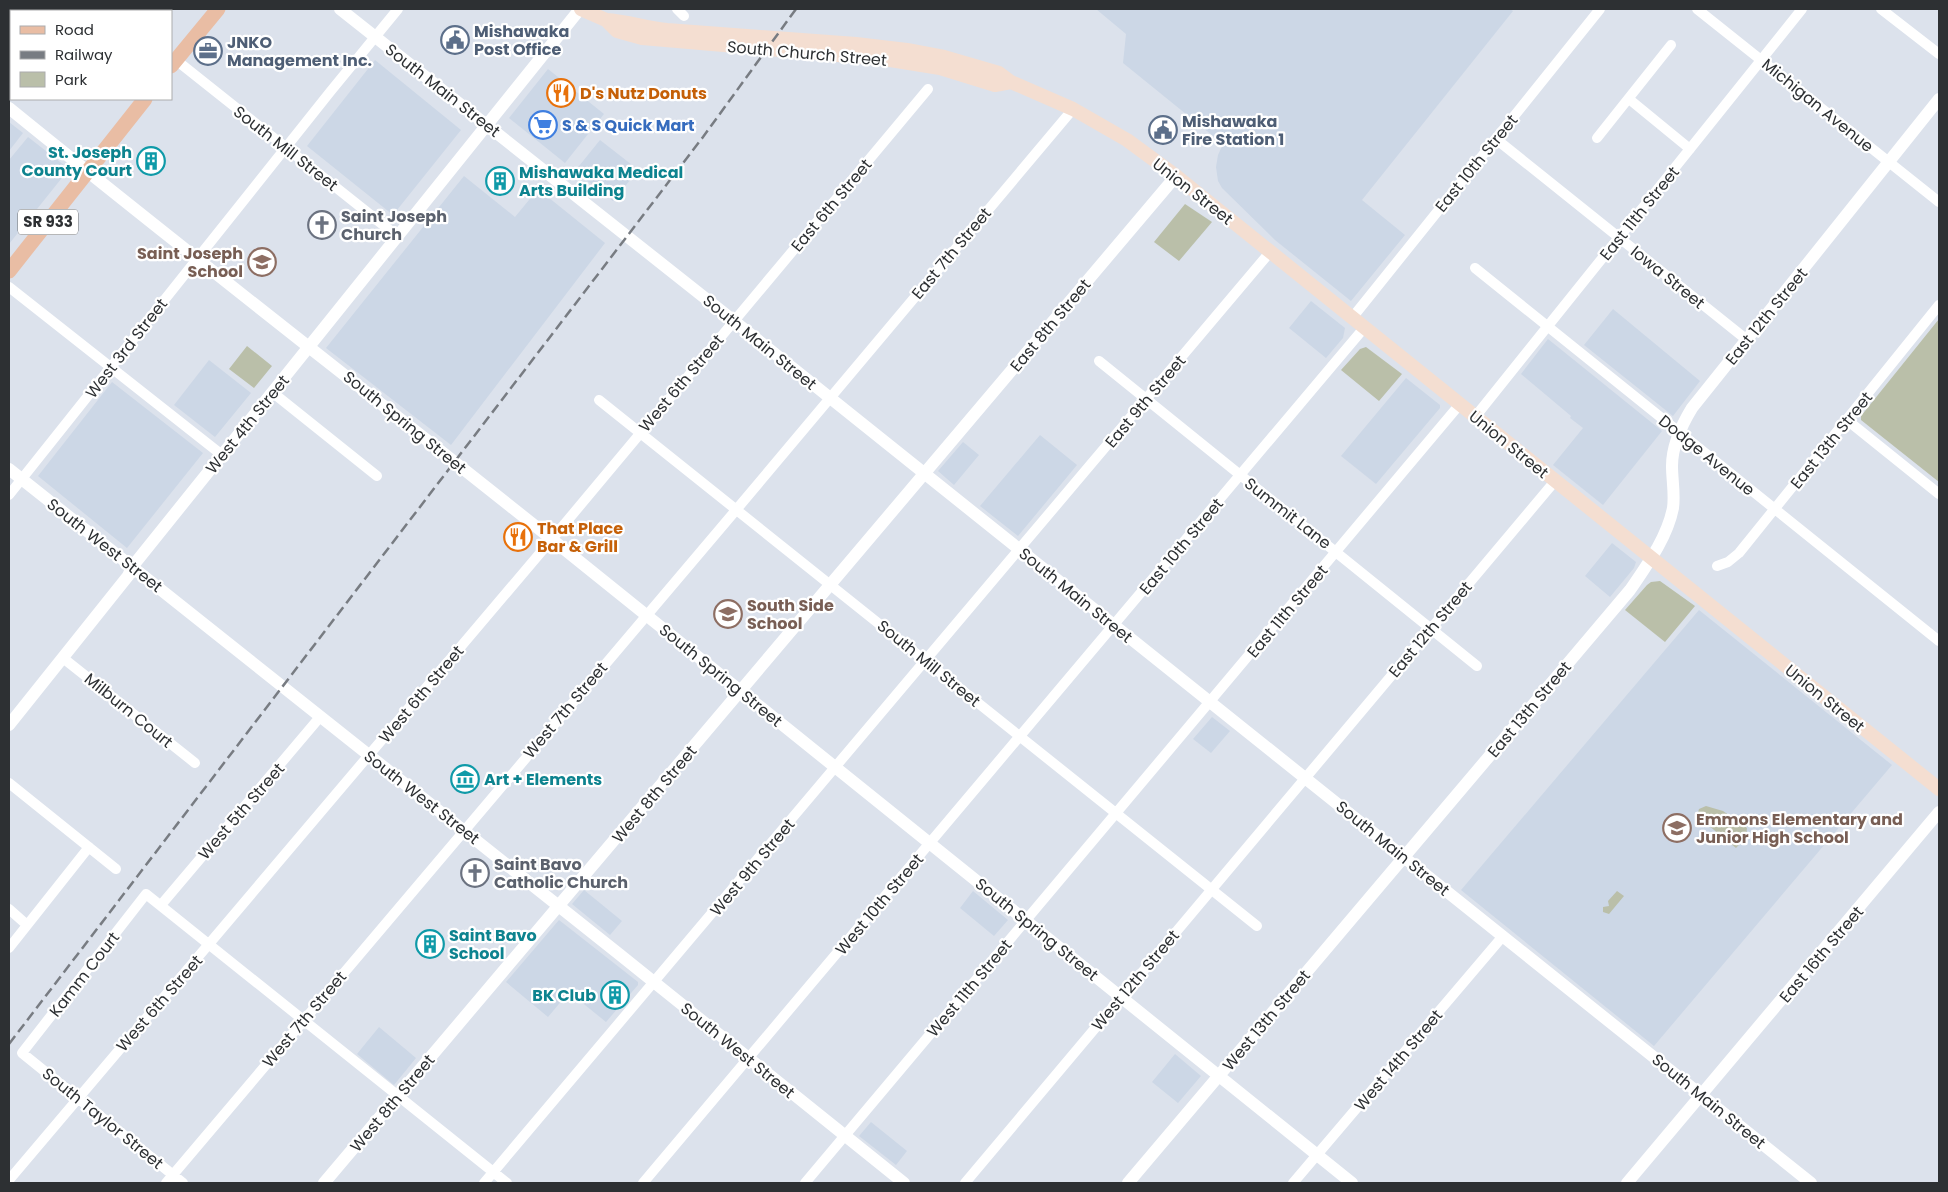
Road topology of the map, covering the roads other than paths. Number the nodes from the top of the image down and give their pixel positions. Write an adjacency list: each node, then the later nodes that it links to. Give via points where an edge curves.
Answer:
1 (218, 9): 14 (main road)
2 (340, 9): 10 (street, South Main Street)
3 (398, 9): 10 (street, West 3rd Street)
4 (580, 9): 9 (main road, South Church Street); 22 (street, West 4th Street)
5 (1600, 9): 23 (street, East 10th Street)
6 (1697, 9): 13 (street, Michigan Avenue)
7 (1802, 9): 13 (street, East 11th Street)
8 (1881, 9): 12 (street)
9 (608, 14): 15 (main road, South Church Street, via 630,23 667,30 907,50 999,73); 15 (main road, South Church Street, via 617,30 642,38 884,59 940,68 995,85)
10 (376, 37): 22 (street, South Main Street); 25 (street, West 3rd Street)
11 (1671, 45): 17 (street)
12 (1939, 54)
13 (1761, 60): 26 (street, East 11th Street); 27 (street, Michigan Avenue)
14 (174, 63): 25 (street, South Mill Street)
15 (1011, 82): 21 (main road, South Church Street)
16 (928, 89): 40 (street, East 6th Street)
17 (1629, 99): 24 (street); 26 (street)
18 (1939, 99): 27 (street, East 12th Street)
19 (144, 100): 28 (main road, SR 933)
20 (9, 108): 28 (street, South Spring Street)
21 (1072, 109): 29 (main road, Union Street, via 1127,140); 48 (street, East 7th Street)
22 (487, 124): 31 (street, West 4th Street); 40 (street, South Main Street)
23 (1496, 138): 32 (street, Iowa Street); 39 (street, East 10th Street)
24 (1597, 138)
25 (286, 147): 31 (street, South Mill Street); 34 (street, West 3rd Street)
26 (1690, 149): 32 (street, East 11th Street)
27 (1890, 162): 30 (street, Michigan Avenue); 43 (street, East 12th Street)
28 (87, 172): 34 (street, South Spring Street); 36 (main road, SR 933)
29 (1176, 176): 33 (main road, Union Street); 58 (street, East 8th Street)
30 (1939, 202)
31 (397, 236): 44 (street, West 4th Street)
32 (1618, 237): 41 (street, East 11th Street); 43 (street, Iowa Street)
33 (1270, 252): 39 (main road, Union Street); 49 (street, East 9th Street)
34 (196, 260): 44 (street, South Spring Street); 46 (street, West 3rd Street)
35 (1475, 268): 41 (street, Dodge Avenue)
36 (9, 271)
37 (9, 286): 46 (street)
38 (1939, 305): 53 (street, East 13th Street)
39 (1352, 318): 42 (main road, Union Street)
40 (734, 321): 48 (street, South Main Street); 54 (street, West 6th Street)
41 (1548, 327): 52 (street, East 11th Street); 55 (street, Dodge Avenue)
42 (1364, 328): 51 (main road, Union Street); 59 (street, East 10th Street)
43 (1747, 340): 55 (street, East 12th Street, via 1692,408)
44 (309, 346): 47 (street, West 4th Street); 67 (street, South Spring Street)
45 (1100, 361): 49 (street, Summit Lane)
46 (111, 367): 56 (street); 61 (street, West 3rd Street)
47 (272, 392): 56 (street, West 4th Street); 60 (street)
48 (830, 398): 58 (street, South Main Street); 66 (street, West 7th Street)
49 (1147, 399): 59 (street, Summit Lane); 68 (street, East 9th Street)
50 (599, 400): 54 (street, South Mill Street)
51 (1460, 404): 52 (main road, Union Street); 69 (street, East 11th Street)
52 (1475, 417): 62 (main road, Union Street)
53 (1847, 420): 63 (street); 65 (street, East 13th Street)
54 (640, 432): 66 (street, South Mill Street); 67 (street, West 6th Street)
55 (1679, 432): 65 (street, Dodge Avenue); 70 (street, East 12th Street, via 1672,464 1672,511)
56 (222, 455): 72 (street, West 4th Street)
57 (9, 469): 61 (street, South West Street)
58 (924, 473): 68 (street, South Main Street); 73 (street, West 8th Street)
59 (1240, 475): 69 (street, Summit Lane); 75 (street, East 10th Street)
60 (377, 476)
61 (21, 479): 64 (street, West 3rd Street); 72 (street, South West Street)
62 (1555, 481): 70 (main road, Union Street); 76 (street, East 12th Street)
63 (1939, 494)
64 (9, 495)
65 (1775, 509): 71 (street, East 13th Street, via 1739,553); 77 (street, Dodge Avenue)
66 (736, 510): 73 (street, South Mill Street); 74 (street, West 7th Street)
67 (552, 539): 74 (street, South Spring Street); 86 (street, West 6th Street)
68 (1019, 549): 75 (street, South Main Street); 79 (street, West 9th Street)
69 (1336, 551): 76 (street, Summit Lane); 82 (street, East 11th Street)
70 (1652, 558): 91 (main road, Union Street); 97 (street, East 13th Street, via 1618,605)
71 (1716, 566)
72 (132, 567): 78 (street, West 4th Street); 83 (street, South West Street)
73 (831, 584): 79 (street, South Mill Street); 81 (street, West 8th Street)
74 (646, 615): 81 (street, South Spring Street); 94 (street, West 7th Street)
75 (1114, 626): 82 (street, South Main Street); 85 (street, West 10th Street)
76 (1431, 627): 80 (street, Summit Lane); 89 (street, East 12th Street)
77 (1939, 641)
78 (63, 658): 84 (street, West 4th Street); 87 (street, Milburn Court)
79 (926, 661): 85 (street, South Mill Street); 88 (street, West 9th Street)
80 (1477, 666)
81 (741, 691): 88 (street, South Spring Street); 101 (street, West 8th Street)
82 (1210, 702): 89 (street, South Main Street); 93 (street, West 11th Street)
83 (320, 717): 86 (street, South West Street); 100 (street, West 5th Street)
84 (9, 725)
85 (1020, 737): 93 (street, South Mill Street); 95 (street, West 10th Street)
86 (368, 755): 94 (street, South West Street); 107 (street, West 6th Street)
87 (195, 763)
88 (836, 767): 95 (street, South Spring Street); 109 (street, West 9th Street)
89 (1306, 778): 97 (street, South Main Street); 99 (street, West 12th Street)
90 (9, 783): 96 (street)
91 (1939, 788)
92 (1939, 812): 116 (street, East 16th Street)
93 (1116, 813): 99 (street, South Mill Street); 103 (street, West 11th Street)
94 (463, 830): 101 (street, South West Street); 111 (street, West 7th Street)
95 (931, 843): 103 (street, South Spring Street); 113 (street, West 10th Street)
96 (89, 847): 98 (street); 104 (street)
97 (1404, 857): 106 (street, South Main Street); 114 (street, West 13th Street)
98 (116, 869)
99 (1211, 889): 105 (street, South Mill Street); 110 (street, West 12th Street)
100 (161, 905): 107 (street); 112 (street, Kamm Court, via 146,894)
101 (558, 906): 109 (street, South West Street); 115 (street, West 8th Street)
102 (9, 909): 104 (street)
103 (1026, 920): 110 (street, South Spring Street); 118 (street, West 11th Street)
104 (28, 925): 108 (street)
105 (1257, 926)
106 (1503, 936): 116 (street, South Main Street); 119 (street, West 14th Street)
107 (209, 944): 111 (street); 117 (street, West 6th Street)
108 (9, 948)
109 (654, 982): 113 (street, South West Street); 120 (street, West 9th Street)
110 (1121, 997): 114 (street, South Spring Street); 131 (street, West 12th Street)
111 (304, 1020): 115 (street); 121 (street, West 7th Street)
112 (22, 1054): 117 (street, South Taylor Street)
113 (749, 1058): 118 (street, South West Street); 128 (street, West 10th Street)
114 (1219, 1076): 119 (street, South Spring Street); 132 (street, West 13th Street)
115 (397, 1096): 120 (street); 125 (street, West 8th Street)
116 (1701, 1096): 135 (street, East 16th Street); 136 (street, South Main Street)
117 (78, 1098): 121 (street, South Taylor Street); 122 (street, West 6th Street)
118 (845, 1136): 129 (street, West 11th Street); 130 (street, South West Street)
119 (1317, 1155): 133 (street, West 14th Street); 134 (street, South Spring Street)
120 (493, 1172): 126 (street, West 9th Street); 127 (street)
121 (173, 1175): 123 (street, West 7th Street); 124 (street, South Taylor Street)
122 (9, 1180)
123 (166, 1183)
124 (184, 1183)
125 (324, 1183)
126 (484, 1183)
127 (507, 1183)
128 (643, 1183)
129 (805, 1183)
130 (904, 1183)
131 (965, 1183)
132 (1128, 1183)
133 (1293, 1183)
134 (1352, 1183)
135 (1626, 1183)
136 (1811, 1183)

